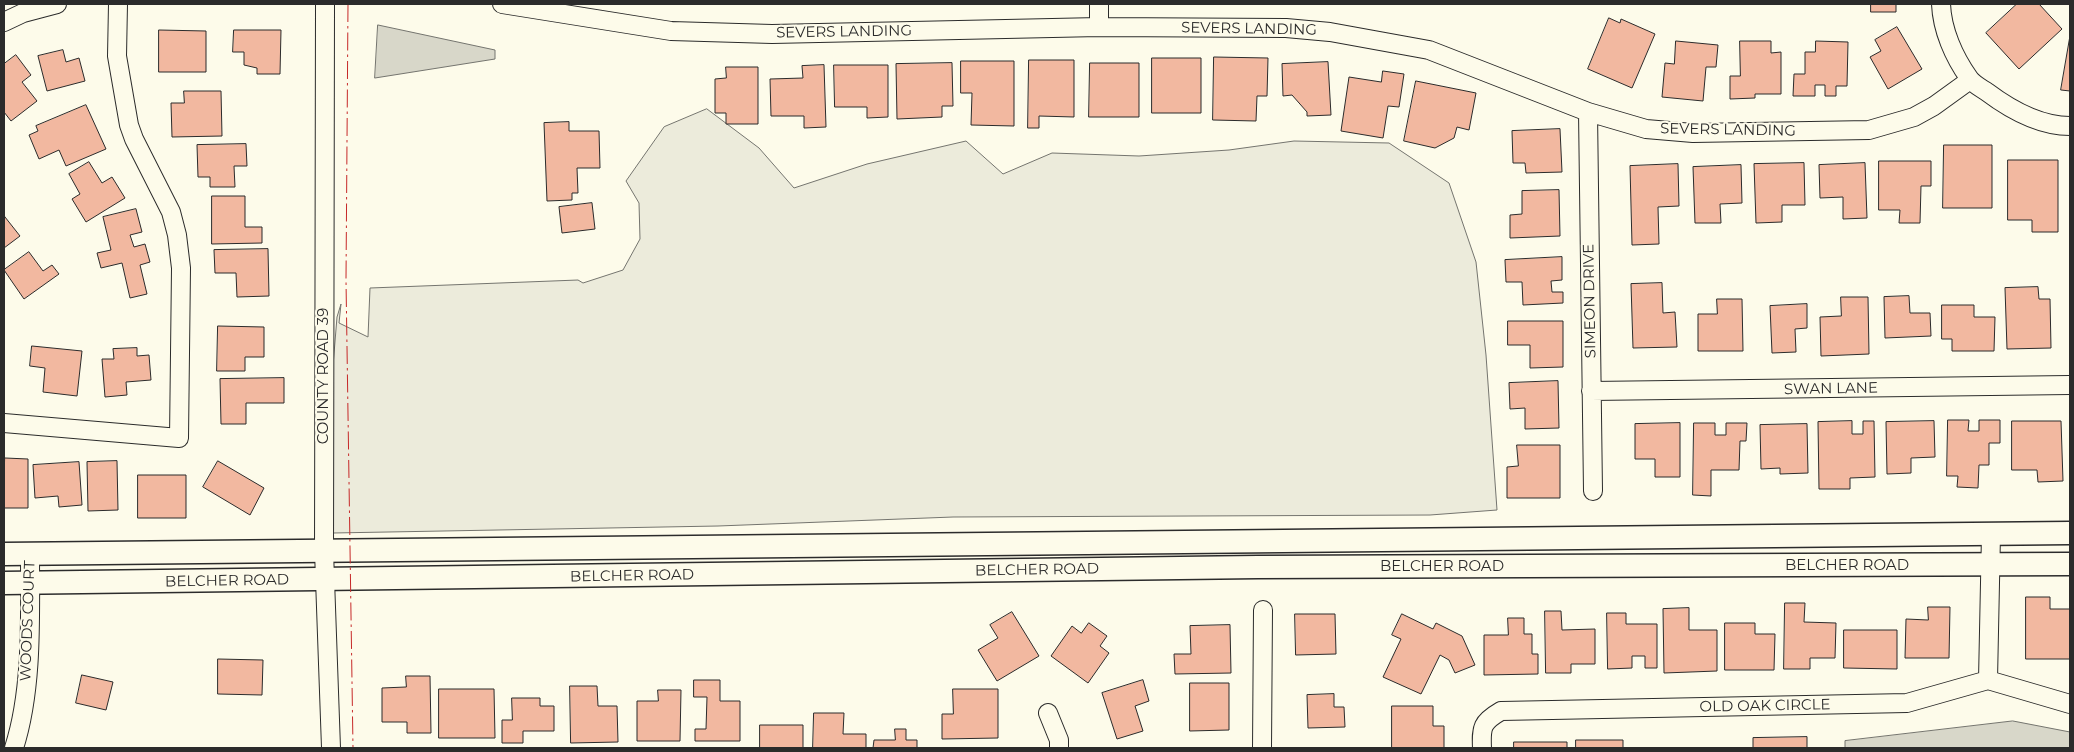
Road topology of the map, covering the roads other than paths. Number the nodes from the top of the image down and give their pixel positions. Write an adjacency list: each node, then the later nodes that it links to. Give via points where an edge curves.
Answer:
1 (57, 4): 7 (street)
2 (118, 4): 15 (street, via 117,56 129,125 171,212 177,235 181,268 179,438)
3 (325, 4): 19 (street, COUNTY ROAD 39)
4 (502, 4): 9 (street, SEVERS LANDING, via 670,31 772,34)
5 (1099, 4): 9 (street)
6 (1941, 4): 10 (street, via 1948,39)
7 (19, 9): 8 (street)
8 (4, 22)
9 (1099, 27): 11 (street, SEVERS LANDING, via 1286,28 1330,32 1429,50)
10 (1970, 80): 11 (street, SEVERS LANDING, via 1914,117 1869,130 1693,133 1646,129); 12 (street, via 2011,110 2060,126)
11 (1588, 112): 14 (street, SIMEON DRIVE)
12 (2070, 126)
13 (2070, 385): 14 (street, SWAN LANE)
14 (1591, 391): 16 (street, SIMEON DRIVE)
15 (4, 423)
16 (1592, 491)
17 (2070, 533): 18 (main road, BELCHER ROAD)
18 (1991, 534): 19 (main road, BELCHER ROAD); 23 (street)
19 (324, 551): 21 (main road, BELCHER ROAD); 24 (street, COUNTY ROAD 39)
20 (4, 554): 21 (main road, BELCHER ROAD)
21 (30, 554): 26 (street, WOODS COURT)
22 (2070, 564): 23 (main road, BELCHER ROAD)
23 (1990, 565): 24 (main road, BELCHER ROAD, via 1258,567); 28 (street)
24 (324, 580): 26 (main road, BELCHER ROAD); 32 (street, COUNTY ROAD 39)
25 (4, 583): 26 (main road, BELCHER ROAD)
26 (30, 583): 31 (street, WOODS COURT, via 25,692)
27 (1263, 610): 34 (street)
28 (1988, 680): 29 (street); 35 (street, OLD OAK CIRCLE, via 1907,703 1501,711 1489,717 1482,728)
29 (2070, 704)
30 (1048, 713): 33 (street)
31 (14, 748)
32 (331, 748)
33 (1059, 748)
34 (1262, 748)
35 (1482, 748)

